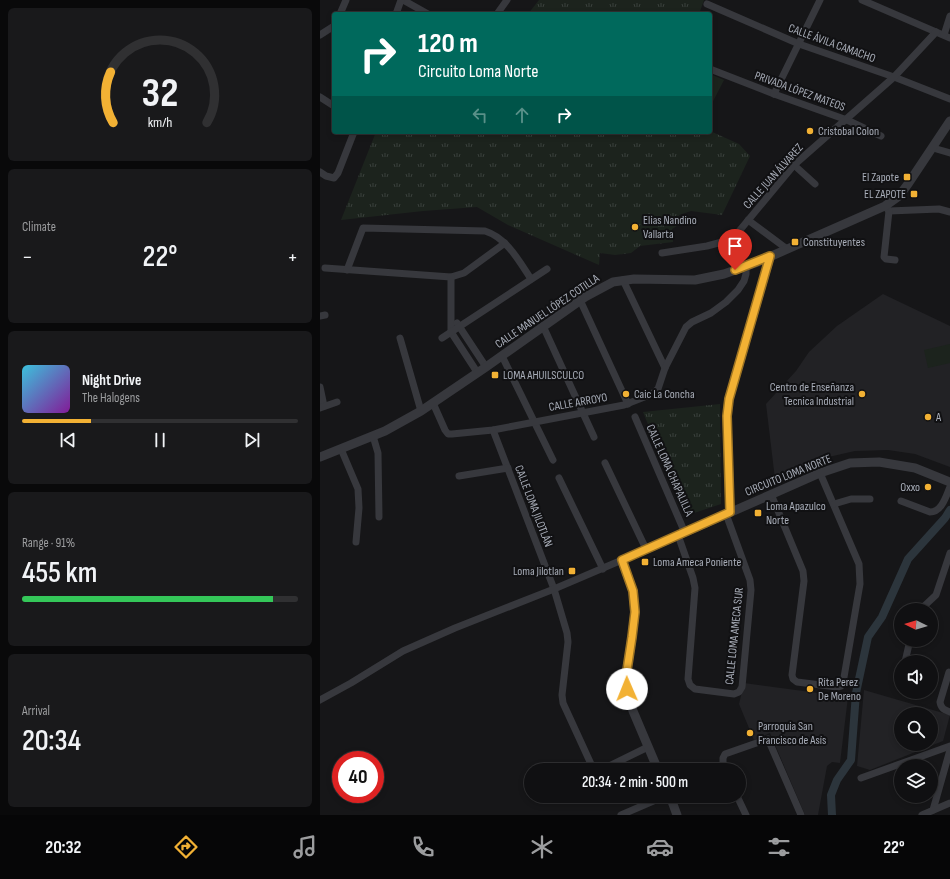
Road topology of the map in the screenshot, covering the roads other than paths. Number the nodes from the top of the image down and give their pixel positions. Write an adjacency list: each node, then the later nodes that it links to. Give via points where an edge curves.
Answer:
1 (346, 0): 7 (street)
2 (402, 0): 8 (street); 9 (street)
3 (507, 0): 10 (street)
4 (820, 0): 16 (street)
5 (862, 0): 13 (street)
6 (707, 4): 16 (street, CALLE ÁVILA CAMACHO)
7 (341, 12)
8 (397, 12)
9 (424, 12)
10 (498, 12)
11 (950, 16): 15 (street)
12 (332, 27): 14 (street)
13 (936, 32): 15 (street); 18 (street, CALLE JUAN ÁLVAREZ)
14 (320, 35)
15 (947, 37)
16 (799, 44): 18 (street, CALLE ÁVILA CAMACHO); 19 (street)
17 (712, 70): 19 (street, PRIVADA LÓPEZ MATEOS)
18 (894, 77): 21 (street, CALLE ÁVILA CAMACHO); 23 (street, CALLE JUAN ÁLVAREZ)
19 (774, 94): 23 (street, PRIVADA LÓPEZ MATEOS)
20 (320, 97): 22 (street)
21 (950, 99)
22 (332, 105)
23 (847, 120): 26 (street, PRIVADA LÓPEZ MATEOS); 29 (street, CALLE JUAN ÁLVAREZ)
24 (950, 121): 27 (street, CALLE MANUEL LÓPEZ COTILLA)
25 (353, 134): 30 (street, via 334,178)
26 (881, 136)
27 (934, 148): 28 (street); 32 (street, CALLE MANUEL LÓPEZ COTILLA, via 899,196)
28 (950, 153)
29 (794, 165): 31 (street); 34 (street, CALLE JUAN ÁLVAREZ)
30 (320, 172)
31 (815, 184)
32 (887, 208): 33 (street, via 938,209); 36 (street, CALLE MANUEL LÓPEZ COTILLA); 39 (street, via 884,256 886,259)
33 (950, 212)
34 (748, 220): 36 (street); 37 (street, CALLE JUAN ÁLVAREZ, via 735,236 722,242)
35 (505, 244): 43 (street, via 485,231 364,227); 44 (street, via 464,273); 45 (street)
36 (787, 249): 38 (street, CALLE MANUEL LÓPEZ COTILLA)
37 (662, 253)
38 (770, 256): 40 (street, CALLE MANUEL LÓPEZ COTILLA); 84 (street, via 729,399)
39 (895, 260)
40 (746, 266): 46 (street, CALLE MANUEL LÓPEZ COTILLA, via 695,280); 56 (street, CALLE ARROYO, via 746,274 738,290 711,313 686,327)
41 (325, 268): 43 (street)
42 (547, 269): 45 (street)
43 (347, 270): 44 (street)
44 (451, 277): 48 (street)
45 (531, 279): 49 (street)
46 (624, 280): 47 (street, CALLE MANUEL LÓPEZ COTILLA, via 613,282); 56 (street)
47 (580, 300): 50 (street, CALLE MANUEL LÓPEZ COTILLA); 61 (street)
48 (451, 314): 49 (street); 51 (street)
49 (459, 326): 51 (street); 55 (street)
50 (543, 326): 54 (street, CALLE MANUEL LÓPEZ COTILLA); 64 (street)
51 (451, 332): 53 (street); 57 (street)
52 (400, 338): 63 (street)
53 (442, 338)
54 (502, 356): 55 (street, CALLE MANUEL LÓPEZ COTILLA); 66 (street)
55 (486, 367): 57 (street, CALLE MANUEL LÓPEZ COTILLA)
56 (665, 368): 61 (street, CALLE ARROYO, via 658,389)
57 (477, 372): 60 (street, CALLE MANUEL LÓPEZ COTILLA)
58 (320, 387): 62 (street)
59 (337, 402): 62 (street)
60 (433, 402): 63 (street, CALLE MANUEL LÓPEZ COTILLA); 67 (street, CALLE ARROYO, via 448,434)
61 (628, 404): 64 (street, CALLE ARROYO)
62 (322, 407)
63 (421, 411): 68 (street, CALLE MANUEL LÓPEZ COTILLA)
64 (582, 413): 66 (street, CALLE ARROYO); 69 (street)
65 (635, 417): 86 (street, CALLE LOMA CHAPALILLA)
66 (534, 421): 67 (street, CALLE ARROYO); 72 (street)
67 (493, 430): 74 (street, CALLE LOMA JILOTLÁN)
68 (373, 436): 70 (street, CALLE MANUEL LÓPEZ COTILLA); 85 (street, via 378,453)
69 (594, 437)
70 (341, 449): 71 (street, CALLE MANUEL LÓPEZ COTILLA); 87 (street, via 358,489)
71 (320, 457)
72 (553, 460)
73 (605, 463): 88 (street)
74 (508, 468): 76 (street); 92 (street, CALLE LOMA JILOTLÁN)
75 (820, 473): 78 (street, CIRCUITO LOMA NORTE, via 850,463 879,462 915,468); 80 (street, CIRCUITO LOMA NORTE); 83 (street)
76 (459, 476)
77 (559, 478): 91 (street)
78 (950, 482)
79 (950, 487): 82 (street, via 939,510 935,512)
80 (771, 494): 83 (street, via 803,571 793,679 797,682 837,688 843,683 860,572 857,556); 84 (street, CIRCUITO LOMA NORTE)
81 (870, 499): 83 (street, via 851,499)
82 (901, 501)
83 (834, 504)
84 (728, 513): 86 (street, CIRCUITO LOMA NORTE); 95 (street, CALLE LOMA AMECA SUR, via 751,590 742,687)
85 (379, 517)
86 (682, 534): 88 (street, CIRCUITO LOMA NORTE); 95 (street, CALLE LOMA CHAPALILLA, via 695,588 688,679 690,685 695,689 734,694)
87 (356, 542)
88 (646, 549): 90 (street, CIRCUITO LOMA NORTE)
89 (950, 553): 93 (street, via 936,595)
90 (622, 560): 91 (street, CIRCUITO LOMA NORTE); 99 (street, via 633,591 635,612 627,689)
91 (603, 569): 92 (street, CIRCUITO LOMA NORTE)
92 (554, 590): 96 (street, CIRCUITO LOMA NORTE, via 403,651); 101 (street, CALLE LOMA JILOTLÁN, via 568,642 563,703)
93 (927, 603)
94 (949, 672): 97 (street, via 940,706)
95 (739, 692)
96 (320, 700)
97 (950, 712)
98 (950, 746): 105 (street)
99 (648, 747): 102 (street); 103 (street)
100 (950, 750): 110 (street)
101 (591, 763)
102 (613, 763)
103 (655, 763)
104 (723, 763): 114 (street, via 725,754 768,739)
105 (861, 778)
106 (649, 803): 111 (street)
107 (673, 803): 112 (street)
108 (740, 803): 113 (street)
109 (950, 803): 110 (street)
110 (933, 810): 115 (street)
111 (621, 815)
112 (677, 815)
113 (746, 815)
114 (801, 815)
115 (922, 815)

